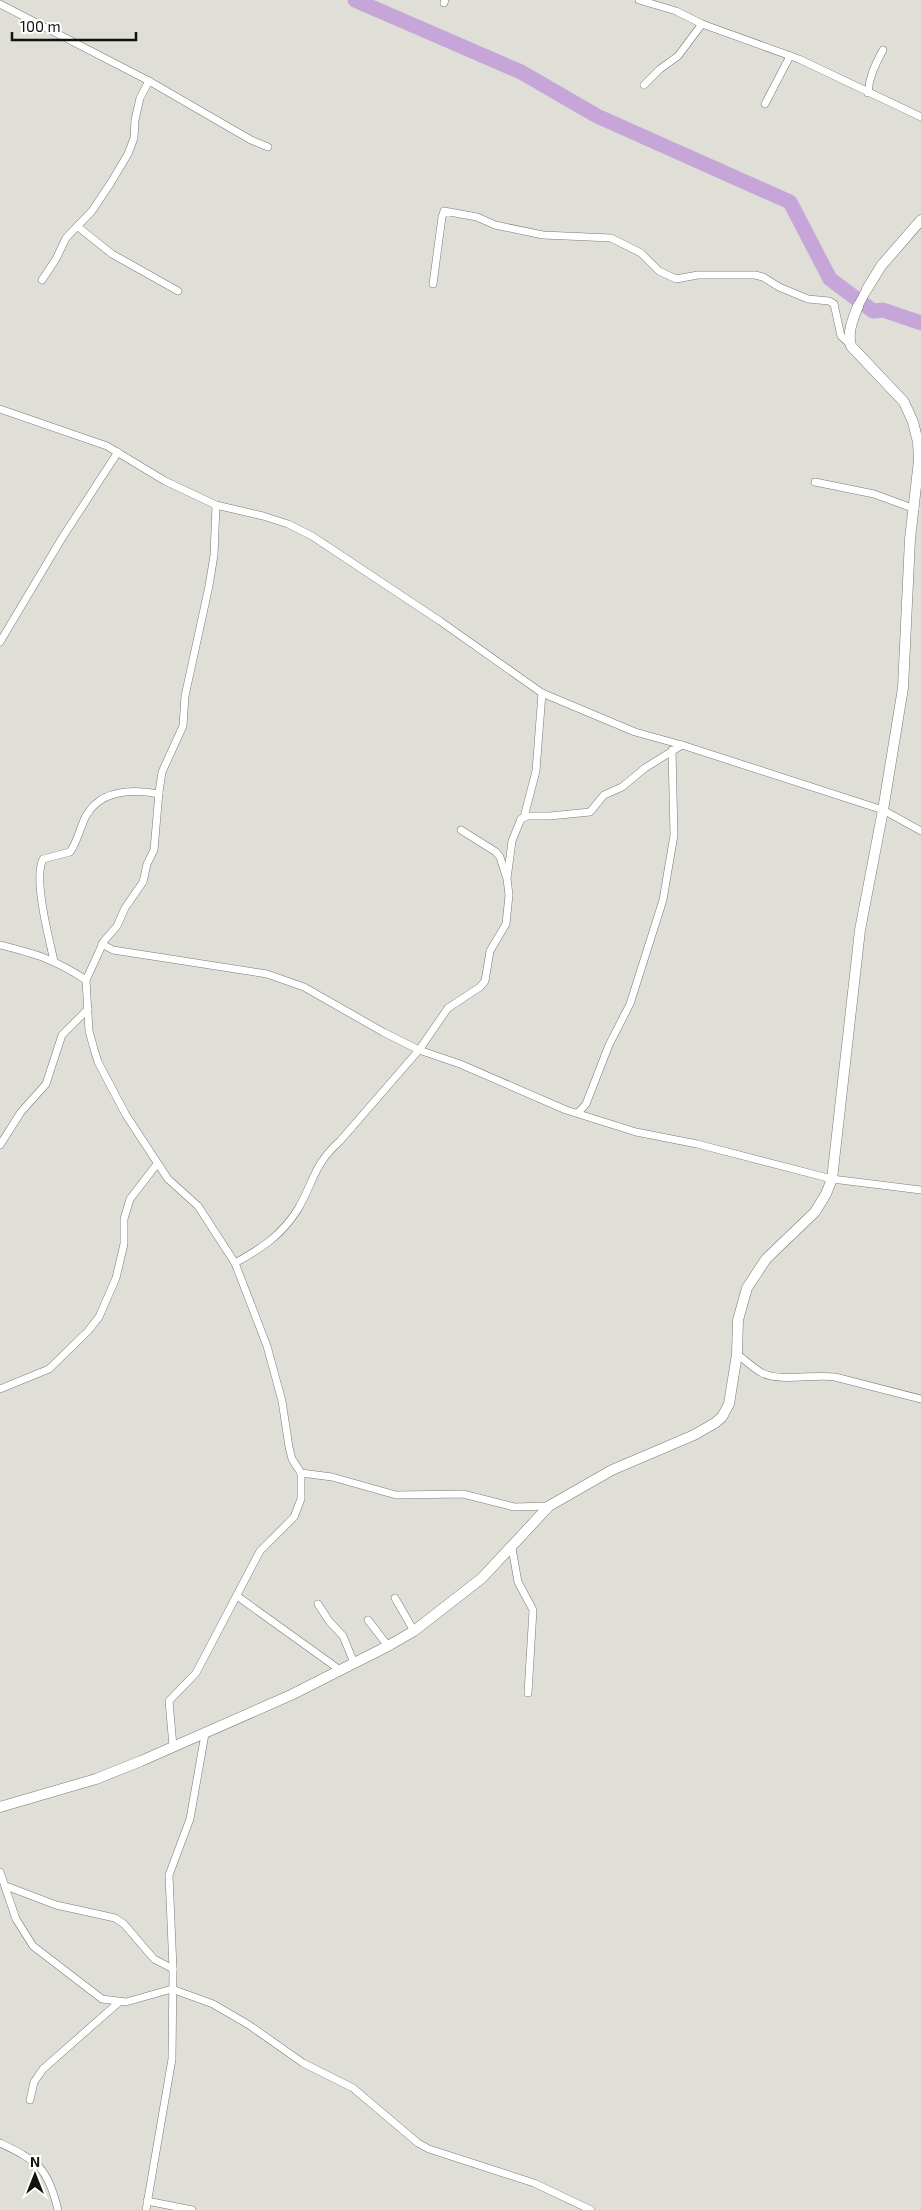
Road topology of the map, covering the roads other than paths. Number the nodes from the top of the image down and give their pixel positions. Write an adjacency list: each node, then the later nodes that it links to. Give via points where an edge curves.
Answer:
1 (639, 0): 3 (street, via 676,11)
2 (0, 4): 6 (street)
3 (702, 24): 5 (street); 7 (street, via 678,56)
4 (883, 50): 8 (street, via 872,70)
5 (790, 56): 8 (street); 9 (street)
6 (149, 81): 11 (street); 13 (street, via 140,98 134,138 128,154 92,211)
7 (644, 85)
8 (868, 94): 10 (street)
9 (765, 104)
10 (921, 117)
11 (268, 148)
12 (921, 220): 16 (main road, via 881,266)
13 (77, 226): 14 (street, via 66,238); 17 (street, via 117,258)
14 (42, 280)
15 (433, 284): 19 (street, via 444,211 459,213 542,235 611,238 641,253 659,271 676,279 698,275 763,276 779,287 808,299 834,304 841,336)
16 (867, 289): 18 (street)
17 (178, 291)
18 (858, 306): 19 (main road, via 850,330)
19 (851, 346): 23 (main road, via 899,396 910,415 918,442)
20 (0, 409): 21 (street)
21 (118, 452): 24 (street, via 165,481); 26 (street)
22 (815, 482): 25 (street, via 874,494)
23 (919, 490): 25 (main road)
24 (216, 506): 27 (street, via 272,519 312,536); 30 (street, via 214,555 185,696 183,726 164,768)
25 (915, 510): 31 (main road, via 910,538 903,688)
26 (0, 642)
27 (542, 693): 28 (street, via 624,728); 32 (street, via 536,771)
28 (682, 745): 29 (street); 31 (street)
29 (672, 750): 32 (street, via 622,787 604,795 590,812); 42 (street, via 674,835 663,900 630,1004 609,1045 586,1104)
30 (159, 794): 36 (street, via 154,850 143,882 117,926); 38 (street, via 125,791 102,800 86,816 70,852 42,859 39,866 42,910)
31 (883, 810): 34 (street); 45 (main road, via 860,930)
32 (521, 819): 35 (street, via 512,841)
33 (461, 830): 35 (street, via 496,852)
34 (921, 831)
35 (507, 879): 41 (street, via 506,924 490,951 485,981 448,1008)
36 (102, 944): 39 (street); 41 (street, via 113,950 267,974 288,981)
37 (0, 945): 38 (street)
38 (54, 961): 39 (street)
39 (86, 980): 40 (street)
40 (88, 1009): 43 (street, via 62,1035 46,1084 21,1112); 44 (street, via 89,1031 98,1062)
41 (419, 1050): 42 (street); 47 (street, via 322,1159 298,1209 283,1230 274,1240)
42 (578, 1114): 45 (street, via 636,1132 697,1144)
43 (0, 1146)
44 (157, 1164): 47 (street, via 174,1185 198,1206); 49 (street, via 130,1199 116,1278 99,1317 49,1370)
45 (832, 1179): 46 (street); 48 (main road, via 815,1212 766,1259 747,1288 738,1320)
46 (921, 1190)
47 (235, 1263): 51 (street, via 267,1346 282,1401 289,1448)
48 (737, 1354): 50 (street, via 761,1372 774,1377 835,1377); 52 (main road, via 729,1404 715,1423 612,1470)
49 (0, 1389)
50 (921, 1399)
51 (301, 1473): 52 (street, via 332,1477 396,1495 463,1494 514,1507); 54 (street, via 300,1499 294,1517 260,1551)
52 (549, 1506): 53 (main road)
53 (512, 1548): 58 (main road, via 482,1578); 62 (street, via 518,1582 533,1610)
54 (237, 1596): 61 (street); 64 (street, via 196,1673 169,1701)
55 (395, 1598): 58 (street)
56 (318, 1604): 60 (street, via 343,1636)
57 (368, 1620): 59 (street)
58 (414, 1630): 59 (main road)
59 (388, 1646): 60 (main road)
60 (354, 1663): 61 (main road)
61 (340, 1670): 63 (main road)
62 (528, 1693)
63 (205, 1734): 64 (main road); 68 (street, via 190,1818 169,1875)
64 (172, 1746): 65 (main road, via 96,1779)
65 (0, 1807)
66 (0, 1872): 67 (street)
67 (6, 1886): 68 (street, via 56,1904 115,1918 154,1959); 70 (street, via 16,1919 33,1946 102,1999)
68 (173, 1969): 69 (street)
69 (172, 1989): 70 (street); 73 (street, via 170,2074); 77 (street, via 213,2004 303,2063 353,2088 429,2149 534,2183)
70 (118, 2002): 71 (street, via 43,2069 34,2082)
71 (30, 2100)
72 (0, 2143): 74 (street, via 22,2153 45,2173 52,2185)
73 (147, 2201): 75 (street); 76 (street)
74 (58, 2210)
75 (146, 2210)
76 (192, 2210)
77 (591, 2210)

